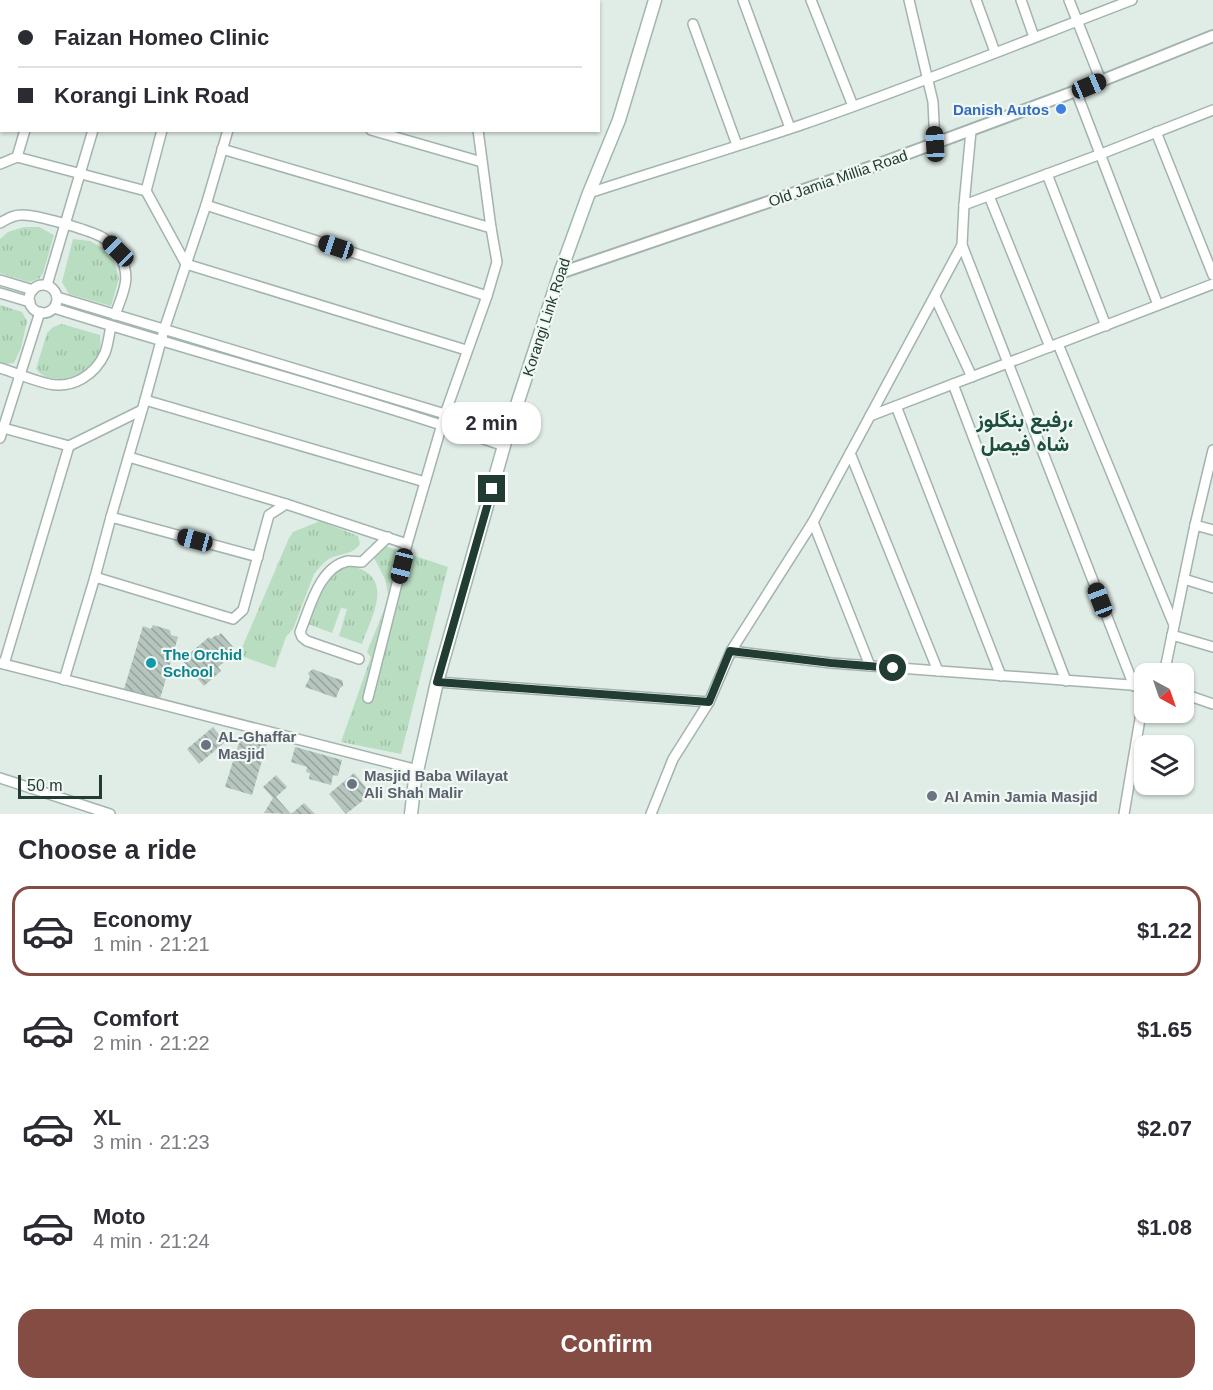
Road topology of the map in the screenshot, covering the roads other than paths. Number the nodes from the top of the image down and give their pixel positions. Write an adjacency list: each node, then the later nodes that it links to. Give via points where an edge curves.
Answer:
1 (655, 0): 39 (main road, Korangi Link Road, via 619,120)
2 (743, 0): 20 (street)
3 (811, 0): 18 (street)
4 (909, 0): 15 (street)
5 (976, 0): 14 (street)
6 (1021, 0): 13 (street)
7 (1069, 0): 10 (street)
8 (1132, 0): 9 (street)
9 (1116, 3): 10 (street)
10 (1077, 21): 13 (street); 16 (street)
11 (693, 24): 30 (street)
12 (1213, 36): 16 (street, Old Jamia Millia Road)
13 (1034, 37): 14 (street)
14 (995, 52): 15 (street)
15 (927, 79): 18 (street); 29 (street, via 933,102)
16 (1101, 81): 17 (street, Old Jamia Millia Road)
17 (1076, 91): 21 (street, Old Jamia Millia Road); 32 (street)
18 (853, 106): 20 (street)
19 (1213, 111): 28 (street)
20 (790, 128): 30 (street)
21 (971, 131): 29 (street, Old Jamia Millia Road); 42 (street)
22 (24, 132): 33 (street)
23 (92, 132): 36 (street)
24 (161, 132): 38 (street)
25 (227, 132): 31 (street)
26 (378, 132): 34 (street)
27 (478, 132): 34 (street)
28 (1156, 132): 32 (street); 49 (street)
29 (935, 144): 48 (street, Old Jamia Millia Road)
30 (737, 145): 39 (street)
31 (222, 149): 41 (street); 45 (street)
32 (1101, 154): 37 (street); 59 (street)
33 (17, 157): 35 (street); 36 (street)
34 (482, 162): 45 (street)
35 (0, 164)
36 (80, 173): 38 (street); 44 (street)
37 (1047, 174): 40 (street); 64 (street)
38 (146, 191): 47 (street)
39 (589, 193): 48 (main road, Korangi Link Road)
40 (988, 196): 42 (street); 67 (street)
41 (206, 205): 47 (street); 55 (street)
42 (964, 205): 46 (street)
43 (0, 223): 44 (street, via 24,214)
44 (65, 225): 52 (street); 62 (street, via 99,236 118,251 127,280)
45 (490, 228): 55 (street, via 497,262)
46 (962, 245): 57 (street); 69 (street)
47 (186, 264): 65 (street); 68 (street)
48 (560, 273): 81 (main road, Korangi Link Road)
49 (1213, 275)
50 (0, 280): 53 (street)
51 (1213, 284): 59 (street)
52 (47, 285): 53 (street); 56 (street)
53 (33, 290): 58 (street)
54 (0, 293): 58 (street)
55 (487, 296): 68 (street)
56 (57, 297): 60 (street); 62 (street)
57 (935, 297): 72 (street); 78 (street)
58 (30, 303): 61 (street)
59 (1158, 305): 64 (street)
60 (54, 308): 61 (street); 63 (street)
61 (40, 312): 71 (street)
62 (115, 315): 65 (street)
63 (111, 326): 66 (street); 71 (street, via 97,366 82,380 50,384)
64 (1106, 326): 67 (street)
65 (164, 330): 66 (street); 77 (street)
66 (161, 342): 74 (street); 79 (street)
67 (1054, 346): 69 (street); 99 (street)
68 (466, 350): 77 (street)
69 (1009, 363): 72 (street); 112 (street)
70 (0, 368): 71 (street)
71 (20, 374): 80 (street)
72 (972, 377): 73 (street)
73 (953, 384): 75 (street); 110 (street)
74 (145, 400): 76 (street); 87 (street)
75 (896, 406): 78 (street); 108 (street)
76 (142, 410): 82 (street); 85 (street)
77 (445, 414): 79 (street); 81 (street)
78 (870, 416): 84 (street)
79 (442, 425): 81 (street); 87 (street)
80 (1, 431): 82 (street)
81 (506, 441): 111 (main road, Korangi Link Road)
82 (69, 446): 105 (street)
83 (1213, 450): 86 (street)
84 (850, 453): 90 (street); 107 (street)
85 (129, 457): 88 (street); 89 (street)
86 (1211, 469): 91 (street)
87 (425, 482): 94 (street)
88 (286, 504): 93 (street); 95 (street, via 269,515)
89 (111, 517): 95 (street); 96 (street)
90 (813, 522): 102 (street); 106 (street)
91 (1195, 525): 92 (street); 97 (street)
92 (1213, 530)
93 (388, 537): 94 (street); 103 (street, via 362,562 348,561 329,570 318,586 300,632 307,641)
94 (407, 544): 114 (street)
95 (258, 557): 96 (street, via 243,610 233,619)
96 (95, 577): 109 (street)
97 (1184, 579): 98 (street); 99 (street)
98 (1213, 588)
99 (1174, 625): 100 (street)
100 (1172, 635): 101 (street); 104 (street)
101 (1213, 647)
102 (730, 651): 106 (street); 115 (street)
103 (359, 659)
104 (1166, 663)
105 (2, 664): 109 (street)
106 (870, 666): 107 (street)
107 (938, 671): 108 (street)
108 (1001, 676): 110 (street)
109 (64, 680): 118 (street)
110 (1066, 681): 112 (street)
111 (437, 682): 115 (street); 118 (main road, Korangi Link Road)
112 (1134, 686)
113 (1194, 697): 116 (street)
114 (369, 698)
115 (709, 702): 122 (street, via 673,759)
116 (1213, 704)
117 (1139, 723): 123 (street)
118 (418, 770): 121 (main road, Korangi Link Road)
119 (0, 778): 120 (street)
120 (110, 814)
121 (411, 814)
122 (651, 814)
123 (1124, 814)

